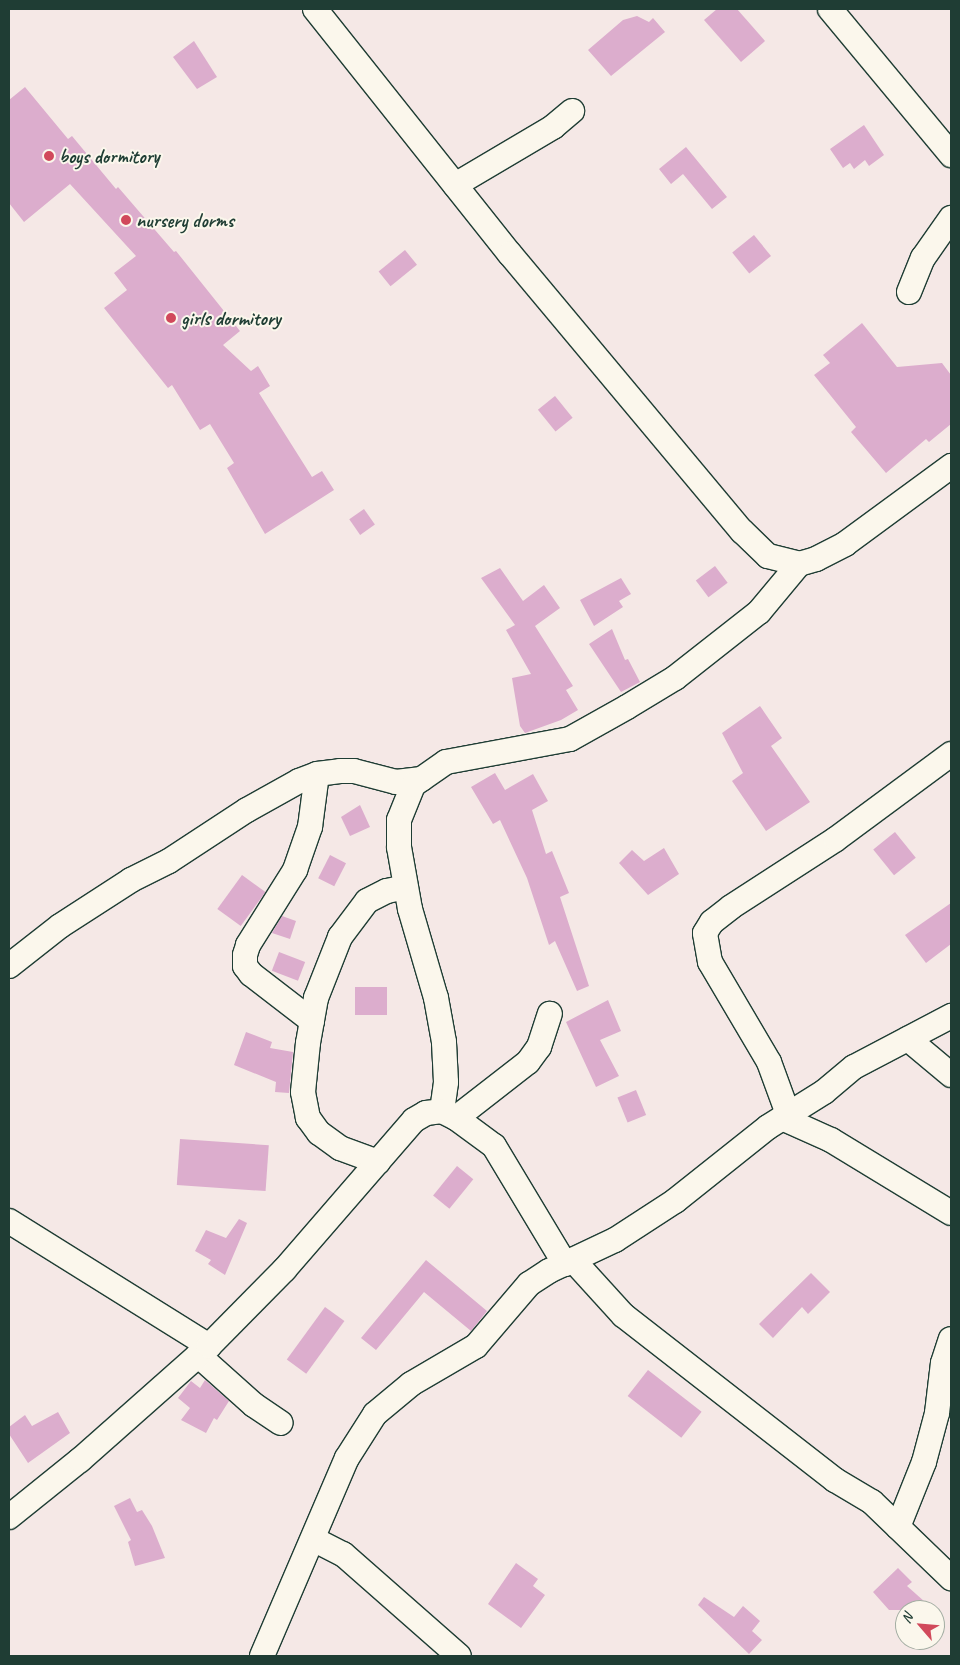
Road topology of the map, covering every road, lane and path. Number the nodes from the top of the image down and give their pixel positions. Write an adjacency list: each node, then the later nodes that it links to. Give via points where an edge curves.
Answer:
1 (315, 9): 5 (street)
2 (831, 9): 4 (street)
3 (572, 111): 5 (street, via 552,127)
4 (951, 155)
5 (455, 185): 9 (street, via 742,531 768,556)
6 (951, 218): 7 (street, via 923,258)
7 (909, 292)
8 (951, 466): 9 (street, via 844,544)
9 (799, 564): 12 (street, via 759,612 675,678 618,711 570,738 446,762)
10 (951, 754): 21 (street, via 836,839 731,907 712,922 705,933 710,962 769,1062)
11 (317, 774): 12 (street, via 354,771 396,782); 14 (street, via 247,810 168,861 130,880 60,926); 17 (street, via 310,827 294,870 245,955 245,966 251,974)
12 (422, 779): 13 (street, via 413,785 399,820 399,847)
13 (406, 887): 17 (street, via 386,891 367,901 355,915 326,969); 20 (street, via 436,998 444,1042)
14 (9, 966)
15 (550, 1014): 20 (street, via 539,1047 528,1062)
16 (951, 1016): 18 (street)
17 (312, 1021): 22 (street, via 303,1092 308,1118 319,1133 340,1148)
18 (908, 1039): 19 (street); 21 (street, via 854,1067 824,1092)
19 (951, 1075)
20 (449, 1114): 22 (street, via 426,1113 414,1120); 25 (street, via 494,1146)
21 (785, 1116): 23 (street); 25 (street, via 675,1201 615,1240)
22 (378, 1162): 27 (street, via 284,1270)
23 (951, 1213)
24 (9, 1221): 27 (street)
25 (569, 1262): 30 (street, via 623,1315 835,1480 872,1502); 31 (street, via 529,1284 476,1346 411,1384 375,1414 347,1458)
26 (951, 1339): 30 (street, via 924,1462)
27 (204, 1350): 28 (street, via 249,1401); 29 (street, via 80,1460)
28 (281, 1423)
29 (9, 1517)
30 (898, 1527): 32 (street)
31 (313, 1539): 33 (street); 34 (street, via 343,1554)
32 (951, 1578)
33 (262, 1656)
34 (459, 1656)

